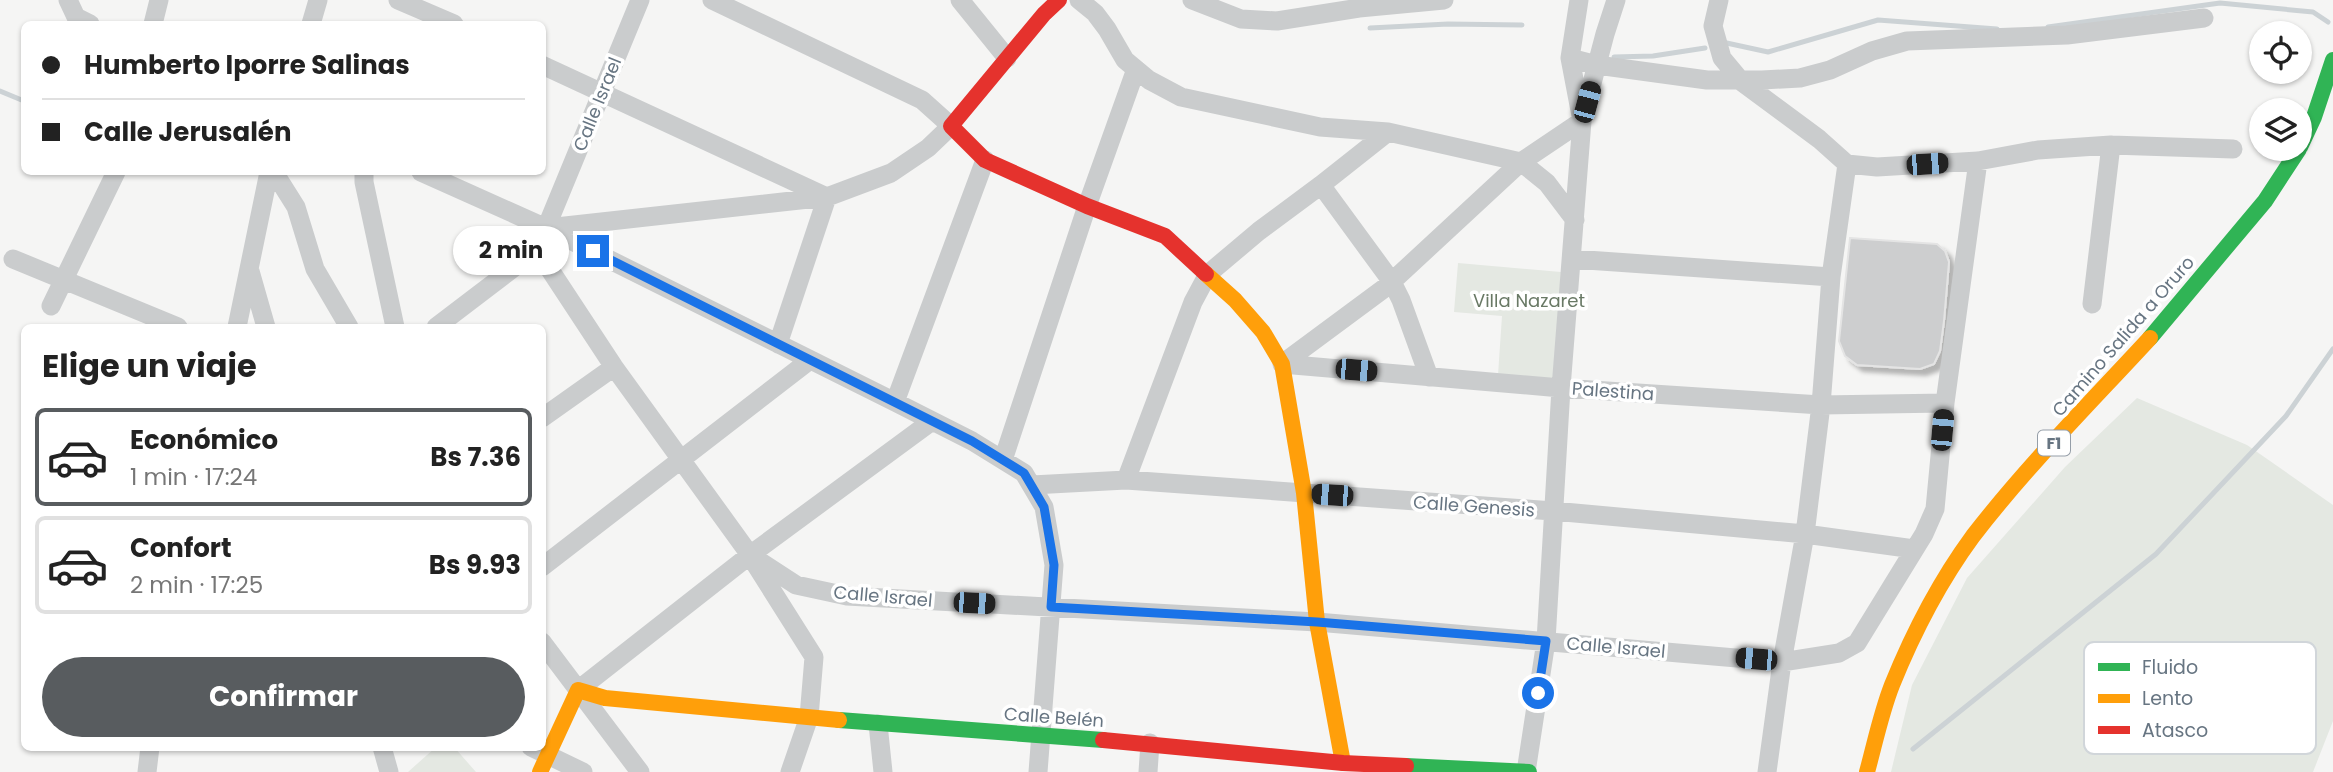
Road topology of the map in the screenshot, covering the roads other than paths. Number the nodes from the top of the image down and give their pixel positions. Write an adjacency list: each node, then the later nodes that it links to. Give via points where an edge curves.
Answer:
1 (68, 0): 18 (street, via 76,17)
2 (159, 0): 19 (street)
3 (318, 0): 20 (street)
4 (398, 0): 16 (street)
5 (640, 0): 29 (street, Calle Israel)
6 (712, 0): 32 (street, via 922,100)
7 (960, 0): 22 (street)
8 (1059, 0): 22 (main road)
9 (1079, 0): 27 (street, via 1095,13 1125,60)
10 (1192, 0): 15 (street, via 1241,19 1277,21)
11 (1444, 0): 15 (street)
12 (1579, 0): 23 (street)
13 (1616, 0): 25 (street)
14 (1719, 0): 28 (street, via 1713,26 1722,58)
15 (1290, 9)
16 (420, 11): 21 (street)
17 (2204, 18): 28 (street, via 2067,35 1907,41 1800,78)
18 (84, 21)
19 (154, 21)
20 (312, 21)
21 (446, 21)
22 (1007, 58): 32 (main road)
23 (1570, 58): 25 (street); 30 (street)
24 (2333, 60): 31 (main road, Camino Salida a Oruro / F1)
25 (1597, 65): 28 (street); 30 (street)
26 (546, 67): 29 (street)
27 (1136, 69): 33 (street, via 1181,97 1320,127); 48 (street)
28 (1740, 80): 40 (street)
29 (602, 93): 47 (street); 50 (street, Calle Israel)
30 (1582, 121): 39 (street); 49 (street)
31 (2312, 121)
32 (951, 126): 36 (main road); 47 (street, via 891,173)
33 (1388, 132): 39 (street); 46 (street)
34 (2111, 145): 35 (street); 37 (street, via 2038,150); 59 (street)
35 (2233, 149)
36 (985, 160): 48 (main road); 73 (street)
37 (1978, 161): 40 (street, via 1877,167); 74 (street, Calle Israel)
38 (2291, 161): 113 (main road, Camino Salida a Oruro / F1, via 2265,201 2166,320 1973,537 1926,612 1891,687)
39 (1521, 162): 49 (street, via 1547,183); 58 (street)
40 (1847, 164): 56 (street)
41 (115, 175): 57 (street)
42 (270, 175): 54 (street)
43 (273, 175): 64 (street, via 296,207 315,269)
44 (364, 175): 65 (street)
45 (428, 175): 50 (street)
46 (1321, 185): 55 (street); 58 (street)
47 (827, 197): 50 (street); 67 (street)
48 (1087, 206): 55 (main road, via 1165,236); 78 (street)
49 (1575, 220): 53 (street)
50 (546, 228): 51 (street, Calle Israel); 67 (street)
51 (537, 250): 66 (street); 70 (street, Calle Israel)
52 (13, 259): 57 (street)
53 (1572, 259): 56 (street); 72 (street)
54 (249, 267): 62 (street); 63 (street)
55 (1208, 274): 69 (main road, via 1263,332); 80 (street, via 1192,302)
56 (1831, 277): 75 (street)
57 (64, 280): 60 (street); 61 (street)
58 (1392, 282): 69 (street); 71 (street)
59 (2092, 304)
60 (51, 306)
61 (171, 324)
62 (238, 324)
63 (265, 324)
64 (347, 324)
65 (394, 324)
66 (440, 324)
67 (778, 344): 68 (street)
68 (810, 360): 73 (street); 79 (street)
69 (1282, 364): 71 (street, Palestina); 82 (main road)
70 (614, 367): 76 (street); 79 (street, Calle Israel)
71 (1429, 377): 72 (street, Palestina)
72 (1561, 388): 75 (street, Palestina); 83 (street)
73 (895, 402): 77 (street)
74 (1945, 403): 75 (street, Palestina); 85 (street, Calle Israel, via 1935,509)
75 (1821, 405): 84 (street)
76 (546, 415)
77 (932, 421): 78 (street); 86 (street)
78 (1003, 460): 81 (street, via 1024,473)
79 (680, 461): 86 (street, Calle Israel); 87 (street)
80 (1126, 480): 81 (street, Calle Genesis); 82 (street, Calle Genesis)
81 (1032, 485): 88 (street, via 1044,507 1054,565)
82 (1304, 493): 83 (street, Calle Genesis); 89 (main road)
83 (1553, 511): 84 (street, Calle Genesis); 90 (street)
84 (1805, 534): 85 (street, Calle Genesis); 92 (street)
85 (1914, 549): 92 (street, Calle Israel, via 1857,643 1839,653)
86 (750, 555): 88 (street, Calle Israel, via 796,585 847,596); 93 (street); 94 (street, via 814,657)
87 (546, 564)
88 (1051, 607): 89 (street, Calle Israel); 96 (street)
89 (1317, 622): 90 (street, Calle Israel); 102 (main road)
90 (1546, 641): 92 (street, Calle Israel); 111 (street)
91 (546, 647): 93 (street)
92 (1782, 662): 112 (street)
93 (578, 690): 94 (main road, Calle Belén, via 605,698); 98 (main road); 106 (street)
94 (810, 717): 95 (main road, Calle Belén); 107 (street)
95 (878, 724): 96 (main road, Calle Belén); 108 (street)
96 (1040, 736): 97 (main road, Calle Belén); 109 (street)
97 (1150, 743): 102 (main road, Calle Belén); 110 (street)
98 (546, 746)
99 (150, 751): 103 (street)
100 (383, 751): 104 (street)
101 (539, 758): 105 (street)
102 (1343, 768): 111 (main road, Calle Belén)
103 (147, 772)
104 (389, 772)
105 (583, 772)
106 (640, 772)
107 (790, 772)
108 (883, 772)
109 (1038, 772)
110 (1148, 772)
111 (1527, 772)
112 (1767, 772)
113 (1867, 772)

